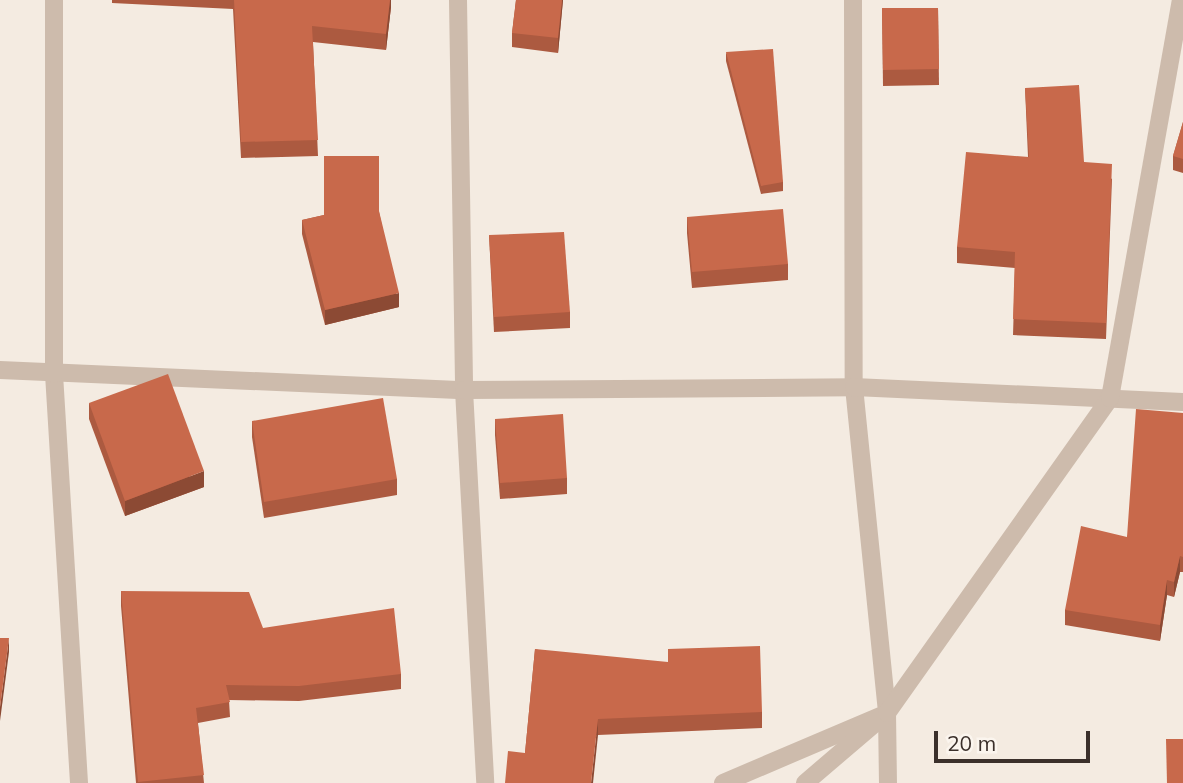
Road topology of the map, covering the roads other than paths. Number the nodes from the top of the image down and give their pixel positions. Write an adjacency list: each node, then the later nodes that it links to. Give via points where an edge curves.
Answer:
1 (54, 0): 6 (street)
2 (458, 0): 8 (street)
3 (853, 0): 7 (street)
4 (1181, 0): 9 (street)
5 (0, 370): 6 (street)
6 (54, 374): 8 (street); 12 (street)
7 (854, 387): 8 (street); 9 (street); 11 (street)
8 (464, 390): 13 (street)
9 (1110, 398): 10 (street); 11 (street)
10 (1183, 402)
11 (887, 713): 14 (street); 15 (street); 16 (street)
12 (79, 783)
13 (485, 783)
14 (723, 783)
15 (805, 783)
16 (888, 783)

